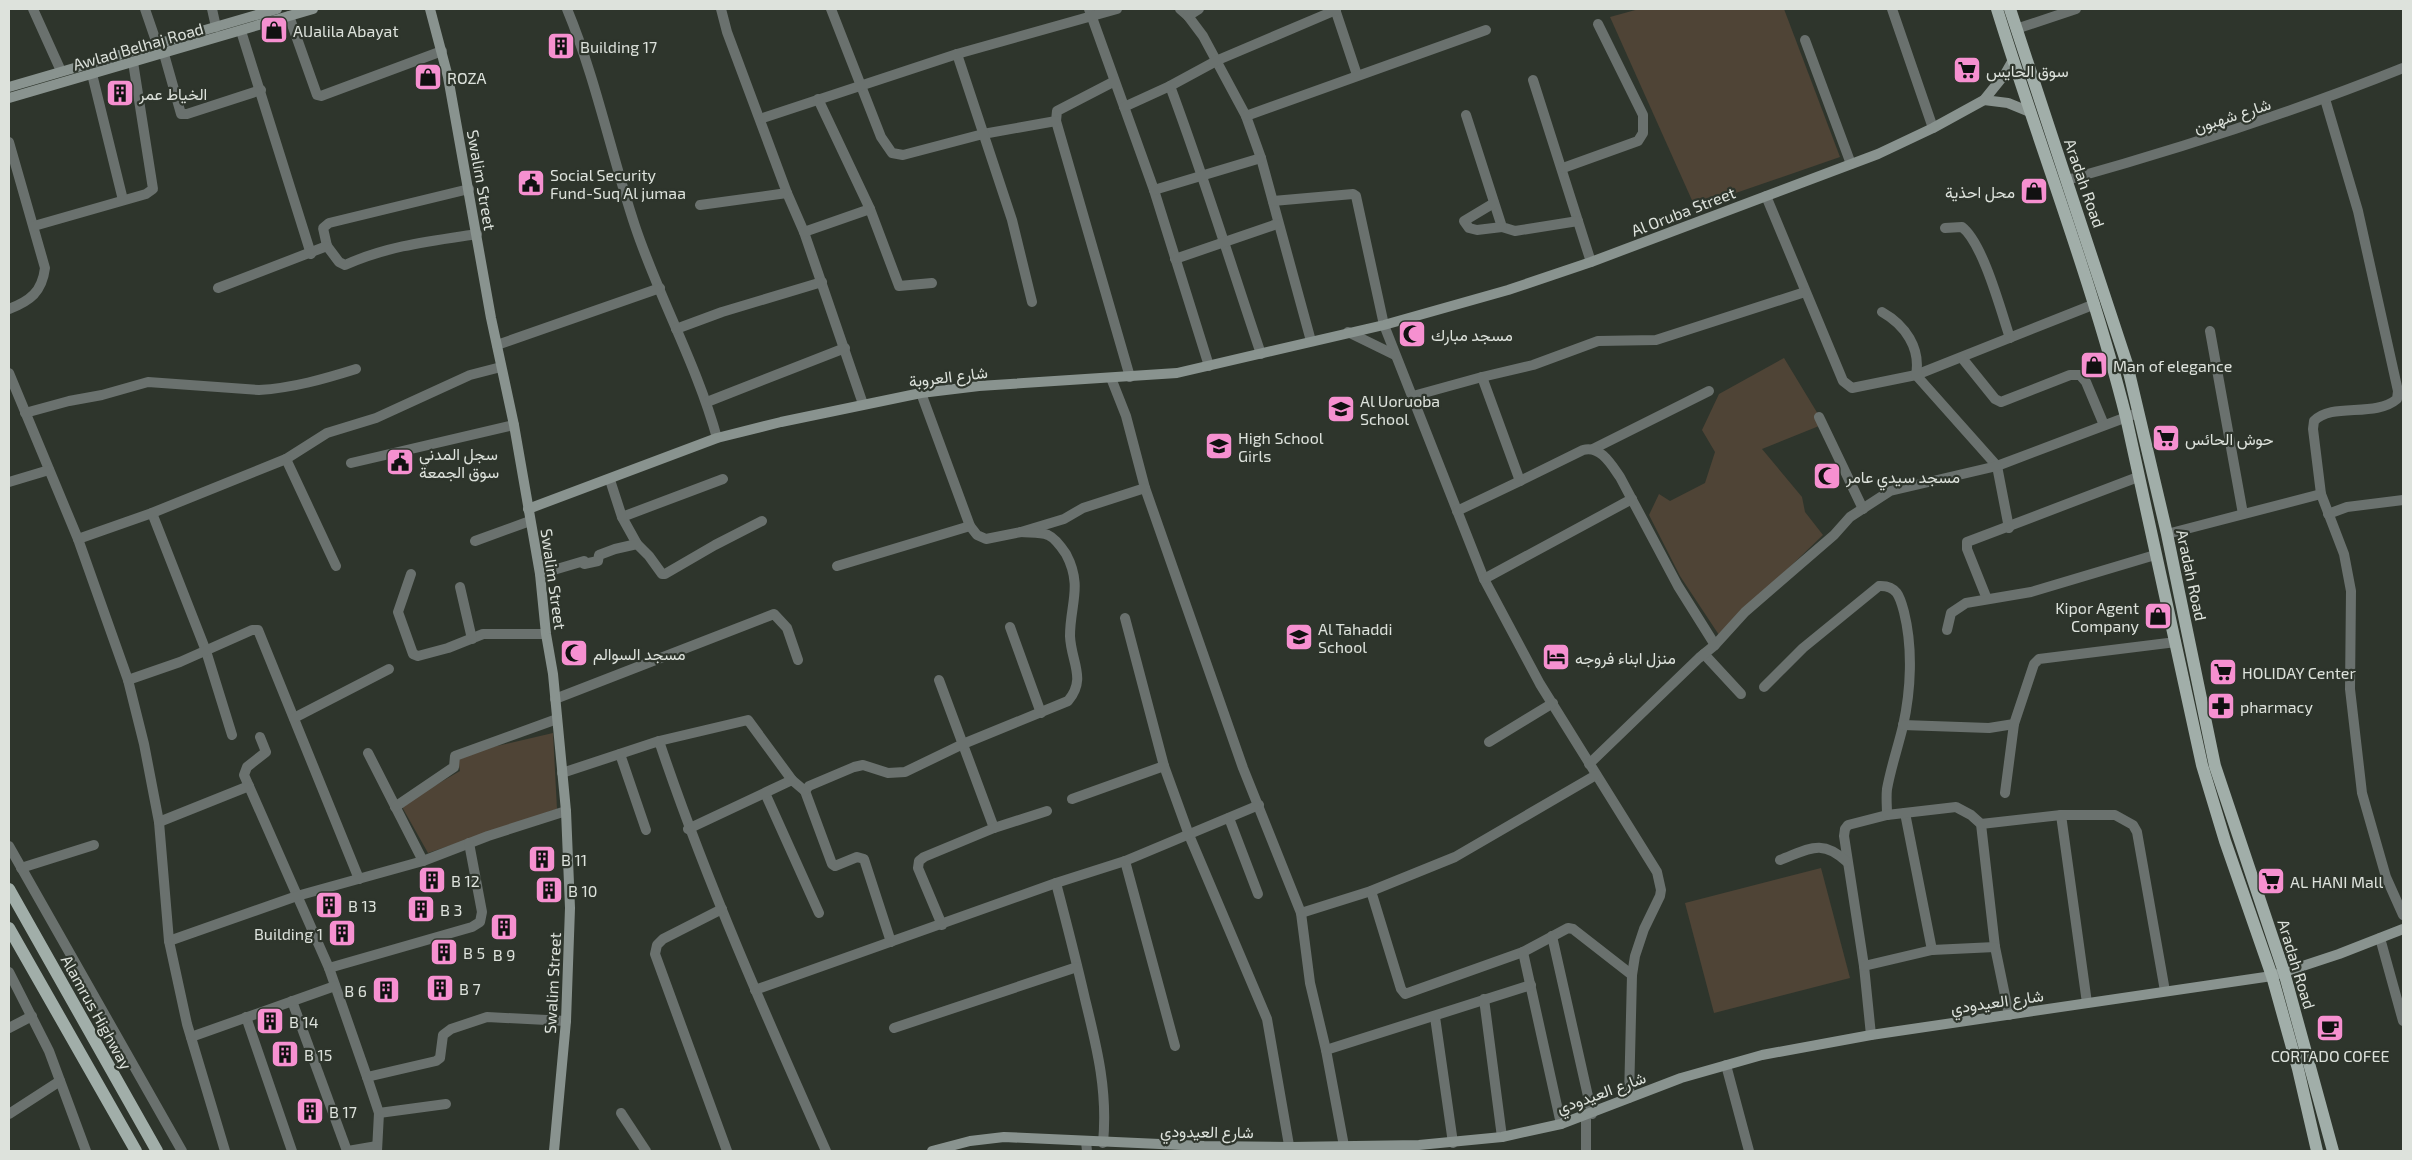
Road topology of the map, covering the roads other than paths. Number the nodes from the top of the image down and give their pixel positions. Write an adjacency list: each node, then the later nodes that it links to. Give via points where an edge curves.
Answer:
1 (33, 9): 35 (street)
2 (145, 9): 27 (street)
3 (212, 9): 22 (street)
4 (277, 9): 22 (street, Awlad Belhaj Road)
5 (567, 9): 86 (street, via 635,227)
6 (721, 9): 52 (street)
7 (830, 9): 40 (street)
8 (1117, 9): 18 (street)
9 (1180, 9): 20 (street)
10 (1199, 9): 20 (street)
11 (1892, 9): 54 (street)
12 (1997, 9): 32 (main road, Aradah Road)
13 (2010, 9): 23 (main road, Aradah Road)
14 (2076, 9): 23 (street)
15 (309, 10): 19 (street, Awlad Belhaj Road)
16 (1335, 10): 31 (street); 37 (street)
17 (433, 12): 28 (street, Swalim Street)
18 (1090, 12): 30 (street); 39 (street)
19 (289, 16): 24 (street, Awlad Belhaj Road); 28 (street, via 317,95 321,96)
20 (1188, 16): 31 (street)
21 (1598, 24): 59 (street, via 1643,115 1643,133 1638,141)
22 (216, 27): 27 (street, Awlad Belhaj Road)
23 (2016, 29): 61 (main road, Aradah Road)
24 (241, 30): 29 (street, Awlad Belhaj Road); 43 (street)
25 (1486, 30): 37 (street)
26 (1804, 40): 58 (street)
27 (157, 44): 35 (street, Awlad Belhaj Road)
28 (442, 51): 62 (street, Swalim Street)
29 (164, 54): 33 (street, Awlad Belhaj Road); 43 (street, via 181,114)
30 (957, 54): 40 (street); 55 (street)
31 (1218, 60): 41 (street); 50 (street)
32 (2013, 60): 47 (street, Al Oruba Street, via 2006,74); 49 (main road, Aradah Road)
33 (133, 62): 36 (street, Awlad Belhaj Road); 66 (street, via 153,189)
34 (2403, 68): 46 (street, شارع شهبون)
35 (61, 71): 42 (street, Awlad Belhaj Road)
36 (92, 74): 44 (street, Awlad Belhaj Road); 66 (street)
37 (1357, 75): 50 (street)
38 (1533, 80): 59 (street)
39 (1113, 82): 48 (street); 53 (street, via 1057,111)
40 (860, 86): 45 (street); 55 (street, via 880,137 892,152 904,155)
41 (1170, 86): 48 (street); 60 (street)
42 (9, 87)
43 (261, 90): 80 (street)
44 (9, 98)
45 (818, 99): 52 (street); 70 (street)
46 (2325, 99): 61 (street, شارع شهبون, via 2185,146); 134 (street, via 2358,210 2398,391 2397,399 2384,408 2324,414 2314,421)
47 (1984, 100): 49 (street, via 2008,102); 54 (street, Al Oruba Street)
48 (1124, 107): 63 (street)
49 (2030, 112): 89 (main road, Aradah Road)
50 (1246, 116): 57 (street)
51 (1466, 116): 68 (street)
52 (760, 119): 64 (street)
53 (1056, 121): 55 (street); 108 (street)
54 (1933, 128): 58 (street, Al Oruba Street)
55 (983, 134): 88 (street, via 1012,220)
56 (9, 142): 73 (street)
57 (1261, 158): 60 (street); 67 (street)
58 (1851, 164): 65 (street, Al Oruba Street)
59 (1563, 168): 71 (street)
60 (1203, 174): 63 (street); 78 (street)
61 (2068, 180): 117 (main road, Aradah Road, via 2120,337)
62 (469, 189): 77 (street, Swalim Street); 79 (street, via 329,223 322,232)
63 (1154, 190): 81 (street)
64 (787, 193): 69 (street); 76 (street)
65 (1766, 196): 82 (street, Al Oruba Street); 87 (street)
66 (123, 200): 73 (street)
67 (1273, 201): 72 (street); 92 (street, via 1356,196)
68 (1494, 204): 74 (street); 74 (street, via 1464,221 1469,228 1477,230)
69 (700, 206)
70 (870, 209): 76 (street); 84 (street, via 899,286)
71 (1578, 221): 74 (street, via 1516,231); 82 (street)
72 (1277, 224): 78 (street); 97 (street)
73 (34, 226): 90 (street, via 45,268 44,282 24,304)
74 (1502, 227)
75 (1945, 228): 96 (street, via 1962,227 1972,238)
76 (804, 232): 83 (street)
77 (477, 234): 79 (street, via 407,244 345,265); 98 (street, Swalim Street)
78 (1223, 242): 81 (street); 100 (street)
79 (327, 246): 80 (street)
80 (311, 254): 85 (street)
81 (1175, 259): 103 (street)
82 (1591, 262): 92 (street, Al Oruba Street, via 1508,290)
83 (822, 282): 93 (street); 99 (street)
84 (932, 283)
85 (218, 288)
86 (660, 288): 93 (street); 98 (street)
87 (1805, 292): 107 (street, via 1848,386 1855,388); 109 (street, via 1674,335 1642,342 1598,341 1533,365)
88 (1032, 302)
89 (2095, 304): 96 (street); 119 (main road, Aradah Road)
90 (9, 309)
91 (1882, 312): 107 (street, via 1895,319 1912,343 1917,356)
92 (1384, 325): 95 (street, شارع العروبة); 101 (street)
93 (676, 329): 114 (street)
94 (2210, 331): 141 (street)
95 (1348, 332): 97 (street, شارع العروبة); 101 (street)
96 (2010, 338): 102 (street)
97 (1311, 341): 100 (street, شارع العروبة)
98 (497, 345): 104 (street, Swalim Street)
99 (845, 348): 114 (street); 115 (street)
100 (1261, 354): 103 (street, شارع العروبة)
101 (1395, 355): 113 (street)
102 (1962, 358): 107 (street); 121 (street, via 1995,399 2001,402 2070,375 2080,375)
103 (1209, 366): 108 (street, شارع العروبة, via 1177,373)
104 (500, 367): 120 (street, Swalim Street); 124 (street, via 463,378 376,418 327,433)
105 (356, 369): 116 (street, via 277,389 148,382)
106 (9, 373): 116 (street)
107 (1916, 375): 126 (street)
108 (1130, 377): 110 (street, شارع العروبة)
109 (1482, 377): 113 (street); 131 (street)
110 (1111, 378): 112 (street, شارع العروبة); 133 (street, via 1126,416)
111 (1709, 391): 123 (street)
112 (921, 393): 115 (street, شارع العروبة); 146 (street)
113 (1413, 396): 139 (street)
114 (707, 402): 122 (street)
115 (863, 404): 122 (street, شارع العروبة)
116 (25, 413): 127 (street)
117 (2139, 413): 119 (street); 149 (main road, Aradah Road)
118 (1819, 417): 138 (street)
119 (2126, 417): 121 (street); 129 (main road, Aradah Road)
120 (514, 425): 125 (street); 137 (street, Swalim Street)
121 (2104, 425): 126 (street)
122 (717, 438): 130 (street, شارع العروبة)
123 (1593, 449): 131 (street, via 1582,450); 135 (street, via 1610,462)
124 (286, 459): 140 (street); 154 (street)
125 (351, 463)
126 (1997, 466): 138 (street, via 1890,491); 147 (street)
127 (48, 470): 132 (street); 150 (street)
128 (723, 478): 143 (street)
129 (2138, 478): 147 (street); 153 (main road, Aradah Road)
130 (610, 480): 137 (street, شارع العروبة); 143 (street)
131 (1520, 481): 139 (street)
132 (9, 482)
133 (1145, 488): 148 (street); 200 (street, via 1243,768)
134 (2321, 494): 141 (street); 142 (street)
135 (1632, 499): 158 (street); 167 (street, via 1678,586)
136 (2403, 500): 142 (street, via 2347,507)
137 (528, 509): 144 (street, Swalim Street)
138 (1863, 509): 167 (street, via 1850,517 1834,535 1745,612)
139 (1457, 511): 158 (street)
140 (152, 513): 150 (street); 168 (street)
141 (2243, 514): 149 (street)
142 (2328, 514): 231 (street, via 2344,554 2351,591 2350,689 2362,792 2386,877)
143 (622, 517): 152 (street)
144 (530, 521): 151 (street); 157 (street, Swalim Street)
145 (762, 521): 152 (street, via 664,574)
146 (970, 526): 148 (street, via 986,539); 155 (street)
147 (2010, 528): 160 (street, via 1966,544)
148 (1021, 532): 178 (street, via 1049,535 1062,547 1072,565 1076,582 1070,637 1078,682 1076,692 1068,701)
149 (2167, 534): 246 (main road, Aradah Road, via 2216,766)
150 (78, 539): 172 (street)
151 (475, 541)
152 (637, 544): 157 (street, via 599,555 598,561 584,564 584,561)
153 (2155, 555): 160 (street, via 2031,592); 166 (main road, Aradah Road)
154 (336, 566)
155 (836, 566)
156 (410, 574): 165 (street, via 398,612 413,654 418,656)
157 (540, 574): 164 (street, Swalim Street)
158 (1484, 579): 177 (street)
159 (460, 588): 165 (street)
160 (1987, 599): 163 (street, via 1957,608 1951,613)
161 (1125, 618): 191 (street)
162 (1010, 627): 178 (street)
163 (1948, 630)
164 (546, 634): 165 (street, via 483,634); 176 (street, Swalim Street)
165 (472, 639)
166 (2176, 642): 181 (street, via 2039,659 2034,664); 246 (main road, Aradah Road, via 2202,765 2225,841)
167 (1715, 645): 169 (street)
168 (206, 651): 172 (street); 179 (street, via 258,630); 183 (street)
169 (1704, 654): 175 (street); 190 (street)
170 (798, 660): 176 (street, via 786,628 774,614)
171 (389, 669): 179 (street)
172 (128, 680): 208 (street)
173 (939, 680): 187 (street)
174 (1764, 686): 182 (street, via 1803,648 1879,586 1888,586 1901,600 1909,640)
175 (1741, 694)
176 (554, 700): 180 (street, Swalim Street)
177 (1553, 703): 186 (street); 190 (street)
178 (1041, 713): 187 (street)
179 (294, 718): 222 (street)
180 (557, 719): 192 (street, Swalim Street); 201 (street, via 456,756 454,767)
181 (2014, 724): 182 (street, via 1989,728); 198 (street)
182 (1903, 725): 206 (street, via 1887,791)
183 (232, 735)
184 (260, 737): 195 (street, via 266,752 245,770)
185 (659, 741): 189 (street); 194 (street, via 748,720); 211 (street)
186 (1489, 742)
187 (963, 744): 196 (street, via 905,772 897,774 863,765); 210 (street)
188 (368, 753): 201 (street)
189 (620, 754): 192 (street); 212 (street)
190 (1589, 764): 193 (street)
191 (1164, 766): 199 (street); 213 (street)
192 (562, 773): 202 (street, Swalim Street)
193 (1596, 775): 225 (street, via 1472,848); 247 (street, via 1652,864 1662,890 1640,939)
194 (792, 780): 196 (street); 197 (street)
195 (249, 786): 208 (street); 227 (street)
196 (805, 790): 238 (street, via 832,864 835,866 856,857 864,859)
197 (765, 793): 211 (street); 229 (street)
198 (2004, 793)
199 (1072, 798)
200 (1259, 805): 207 (street); 230 (street)
201 (395, 807): 218 (street)
202 (566, 811): 214 (street); 260 (street, Swalim Street, via 570,908)
203 (1047, 811): 210 (street)
204 (1905, 812): 206 (street); 209 (street, via 1956,807); 240 (street)
205 (2061, 814): 209 (street); 251 (street, via 2115,815 2133,825 2137,832); 254 (street)
206 (1887, 815): 220 (street, via 1848,825 1844,840)
207 (1229, 818): 213 (street); 226 (street)
208 (159, 822): 237 (street)
209 (1981, 824): 239 (street)
210 (994, 828): 232 (street, via 924,857 918,864)
211 (688, 829): 228 (street)
212 (646, 830)
213 (1189, 836): 219 (street); 284 (street, via 1267,1019)
214 (469, 843): 218 (street); 244 (street, via 482,912 480,922)
215 (94, 844): 221 (street)
216 (9, 846): 221 (street)
217 (1780, 860): 220 (street, via 1819,847 1836,852)
218 (423, 861): 222 (street)
219 (1125, 861): 223 (street); 265 (street)
220 (1847, 862): 242 (street)
221 (21, 868): 288 (street)
222 (359, 878): 227 (street)
223 (1056, 883): 232 (street); 243 (street)
224 (9, 889): 287 (main road, Alamrus Highway)
225 (1371, 891): 230 (street); 241 (street, via 1405,994)
226 (1258, 894)
227 (297, 896): 237 (street); 244 (street)
228 (722, 909): 250 (street); 294 (street, via 663,939 655,954)
229 (820, 913)
230 (1301, 913): 266 (street, via 1310,983)
231 (2403, 915)
232 (942, 925): 238 (street)
233 (9, 928): 286 (main road)
234 (2403, 929): 236 (street, شارع العيدودي)
235 (1552, 936): 241 (street); 247 (street, via 1565,929 1573,929); 275 (street)
236 (2380, 938): 246 (street, شارع العيدودي); 259 (street)
237 (169, 942): 264 (street)
238 (891, 942): 250 (street)
239 (1995, 947): 240 (street); 255 (street)
240 (1932, 950): 242 (street)
241 (1522, 952): 249 (street)
242 (1864, 966): 263 (street)
243 (1077, 967): 262 (street); 278 (street, via 1105,1091)
244 (328, 968): 248 (street)
245 (9, 972): 256 (street)
246 (2278, 974): 251 (street, شارع العيدودي); 299 (main road, Aradah Road); 300 (main road, Aradah Road)
247 (1632, 975): 270 (street)
248 (335, 986): 253 (street); 268 (street)
249 (1531, 986): 252 (street); 276 (street)
250 (755, 990): 295 (street)
251 (2165, 990): 254 (street, شارع العيدودي)
252 (1484, 999): 258 (street); 277 (street)
253 (292, 1001): 257 (street); 291 (street)
254 (2087, 1003): 255 (street, شارع العيدودي)
255 (2009, 1015): 263 (street, شارع العيدودي)
256 (32, 1016): 261 (street); 269 (street)
257 (246, 1017): 264 (street); 290 (street)
258 (1435, 1017): 266 (street); 279 (street)
259 (2403, 1020)
260 (566, 1021): 268 (street, via 502,1016 478,1019 443,1034 440,1058 436,1061); 292 (street, Swalim Street)
261 (9, 1028)
262 (894, 1028)
263 (1871, 1035): 267 (street, شارع العيدودي)
264 (191, 1037): 289 (street)
265 (1175, 1046)
266 (1326, 1050): 281 (street)
267 (1726, 1065): 270 (street, شارع العيدودي); 298 (street)
268 (368, 1077): 272 (street)
269 (60, 1081): 274 (street); 285 (street)
270 (1629, 1098): 275 (street, شارع العيدودي)
271 (446, 1104): 272 (street)
272 (379, 1113): 283 (street)
273 (621, 1113): 293 (street)
274 (9, 1114)
275 (1589, 1115): 276 (street, شارع العيدودي); 297 (street)
276 (1562, 1124): 277 (street, شارع العيدودي)
277 (1502, 1137): 279 (street, شارع العيدودي)
278 (1103, 1143): 280 (street, شارع العيدودي); 284 (street, شارع العيدودي)
279 (1453, 1143): 282 (street, شارع العيدودي)
280 (1086, 1146): 296 (street, شارع العيدودي, via 1004,1137 970,1141)
281 (1344, 1146): 282 (street, شارع العيدودي); 284 (street, شارع العيدودي)
282 (1420, 1148)
283 (377, 1149): 291 (street)
284 (1290, 1149)
285 (86, 1151)
286 (136, 1151)
287 (156, 1151)
288 (182, 1151)
289 (225, 1151)
290 (292, 1151)
291 (348, 1151)
292 (554, 1151)
293 (646, 1151)
294 (727, 1151)
295 (826, 1151)
296 (932, 1151)
297 (1586, 1151)
298 (1749, 1151)
299 (2317, 1151)
300 (2333, 1151)

